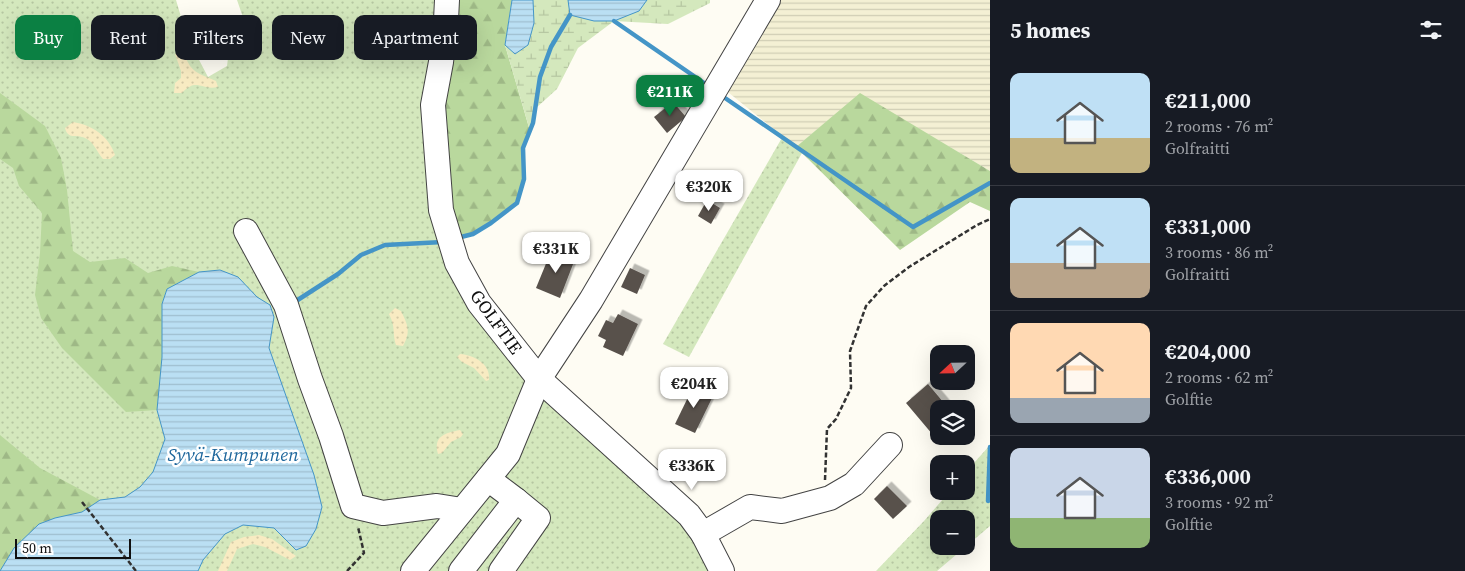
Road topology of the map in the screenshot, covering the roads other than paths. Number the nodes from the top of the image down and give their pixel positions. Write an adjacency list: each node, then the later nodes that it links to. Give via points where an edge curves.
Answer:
1 (447, 0): 4 (street, GOLFTIE, via 441,62 432,105 441,210 457,263 479,303)
2 (768, 0): 4 (street, via 591,300)
3 (246, 231): 8 (street, via 286,305 353,506 383,513 438,506)
4 (539, 379): 6 (street, via 508,454); 9 (street, GOLFTIE, via 690,515)
5 (890, 445): 9 (street, via 854,484 830,498 782,511 750,507)
6 (488, 479): 7 (street); 8 (street)
7 (516, 500): 11 (street); 12 (street, via 538,518)
8 (462, 510): 10 (street)
9 (703, 534): 13 (street, GOLFTIE)
10 (413, 571)
11 (461, 571)
12 (501, 571)
13 (722, 571)

